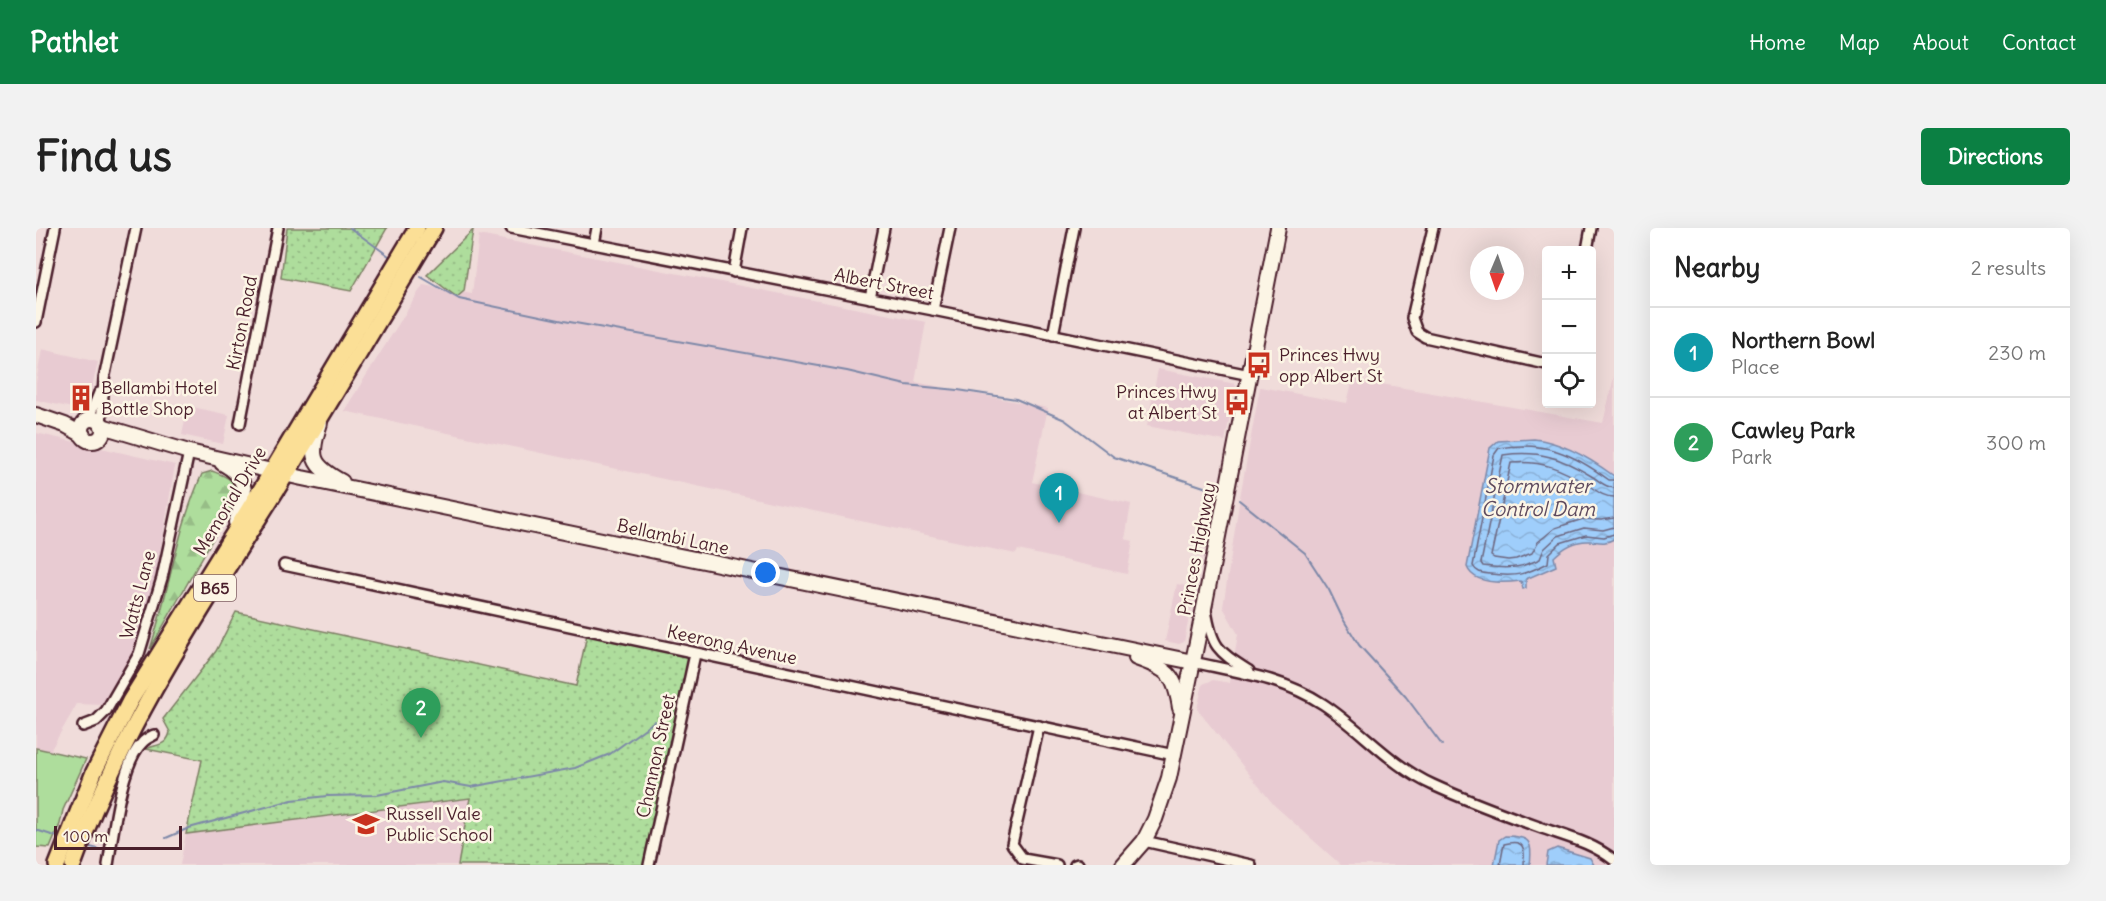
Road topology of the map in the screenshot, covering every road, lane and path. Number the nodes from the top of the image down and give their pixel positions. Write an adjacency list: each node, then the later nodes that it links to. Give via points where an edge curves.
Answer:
1 (55, 228): 20 (street)
2 (136, 228): 29 (street)
3 (278, 228): 28 (street, Kirton Road)
4 (417, 228): 32 (main road, Memorial Drive / B65)
5 (434, 228): 24 (main road, Memorial Drive / B65)
6 (511, 228): 15 (street, Albert Street)
7 (597, 228): 15 (street)
8 (742, 228): 17 (street)
9 (884, 228): 18 (street)
10 (950, 228): 19 (street)
11 (1074, 228): 21 (street)
12 (1278, 228): 23 (main road, Princes Highway)
13 (1433, 228): 22 (street, via 1412,318 1417,332)
14 (1591, 228): 16 (street)
15 (594, 244): 17 (street, Albert Street)
16 (1588, 246)
17 (734, 272): 18 (street, Albert Street)
18 (870, 298): 19 (street, Albert Street)
19 (933, 310): 21 (street, Albert Street)
20 (36, 322)
21 (1053, 334): 23 (street, Albert Street)
22 (1542, 363)
23 (1250, 375): 36 (main road, Princes Highway)
24 (326, 407): 32 (main road, Memorial Drive / B65); 33 (main road, via 316,437 316,461 327,474)
25 (36, 414): 27 (main road); 29 (main road)
26 (36, 421): 27 (street)
27 (60, 423): 29 (main road, via 90,441)
28 (240, 424)
29 (95, 427): 30 (main road, Bellambi Lane, via 119,438)
30 (189, 452): 31 (main road, Bellambi Lane); 42 (street, Watts Lane, via 162,578 139,654 106,711)
31 (208, 457): 32 (main road, Bellambi Lane); 34 (main road, via 234,471 244,490)
32 (279, 472): 33 (main road, Bellambi Lane); 34 (main road, Memorial Drive / B65); 46 (main road, Memorial Drive / B65, via 147,705 98,801)
33 (353, 488): 37 (main road, Bellambi Lane)
34 (227, 544): 46 (main road, Memorial Drive / B65, via 130,701 94,772)
35 (284, 565): 38 (street, Keerong Avenue)
36 (1205, 603): 39 (main road, Princes Highway); 40 (street, via 1217,647)
37 (1083, 640): 39 (main road, Bellambi Lane); 41 (main road, via 1168,672 1178,690)
38 (695, 654): 43 (street, Keerong Avenue); 52 (street, Channon Street)
39 (1193, 662): 40 (street); 41 (main road, Princes Highway)
40 (1253, 674): 48 (street, via 1292,687 1323,704 1402,767 1430,784 1597,847)
41 (1182, 716): 45 (main road, Princes Highway)
42 (83, 726)
43 (1039, 726): 45 (street, Keerong Avenue); 53 (street, via 1012,844 1023,859)
44 (154, 735): 51 (street, via 137,748 128,768)
45 (1174, 755): 47 (main road, Princes Highway, via 1161,805)
46 (78, 830): 50 (main road, Memorial Drive / B65)
47 (1144, 841): 49 (street); 54 (main road, Princes Highway)
48 (1614, 860)
49 (1222, 862): 55 (street)
50 (66, 863)
51 (108, 865)
52 (650, 865)
53 (1057, 865)
54 (1124, 865)
55 (1251, 865)

